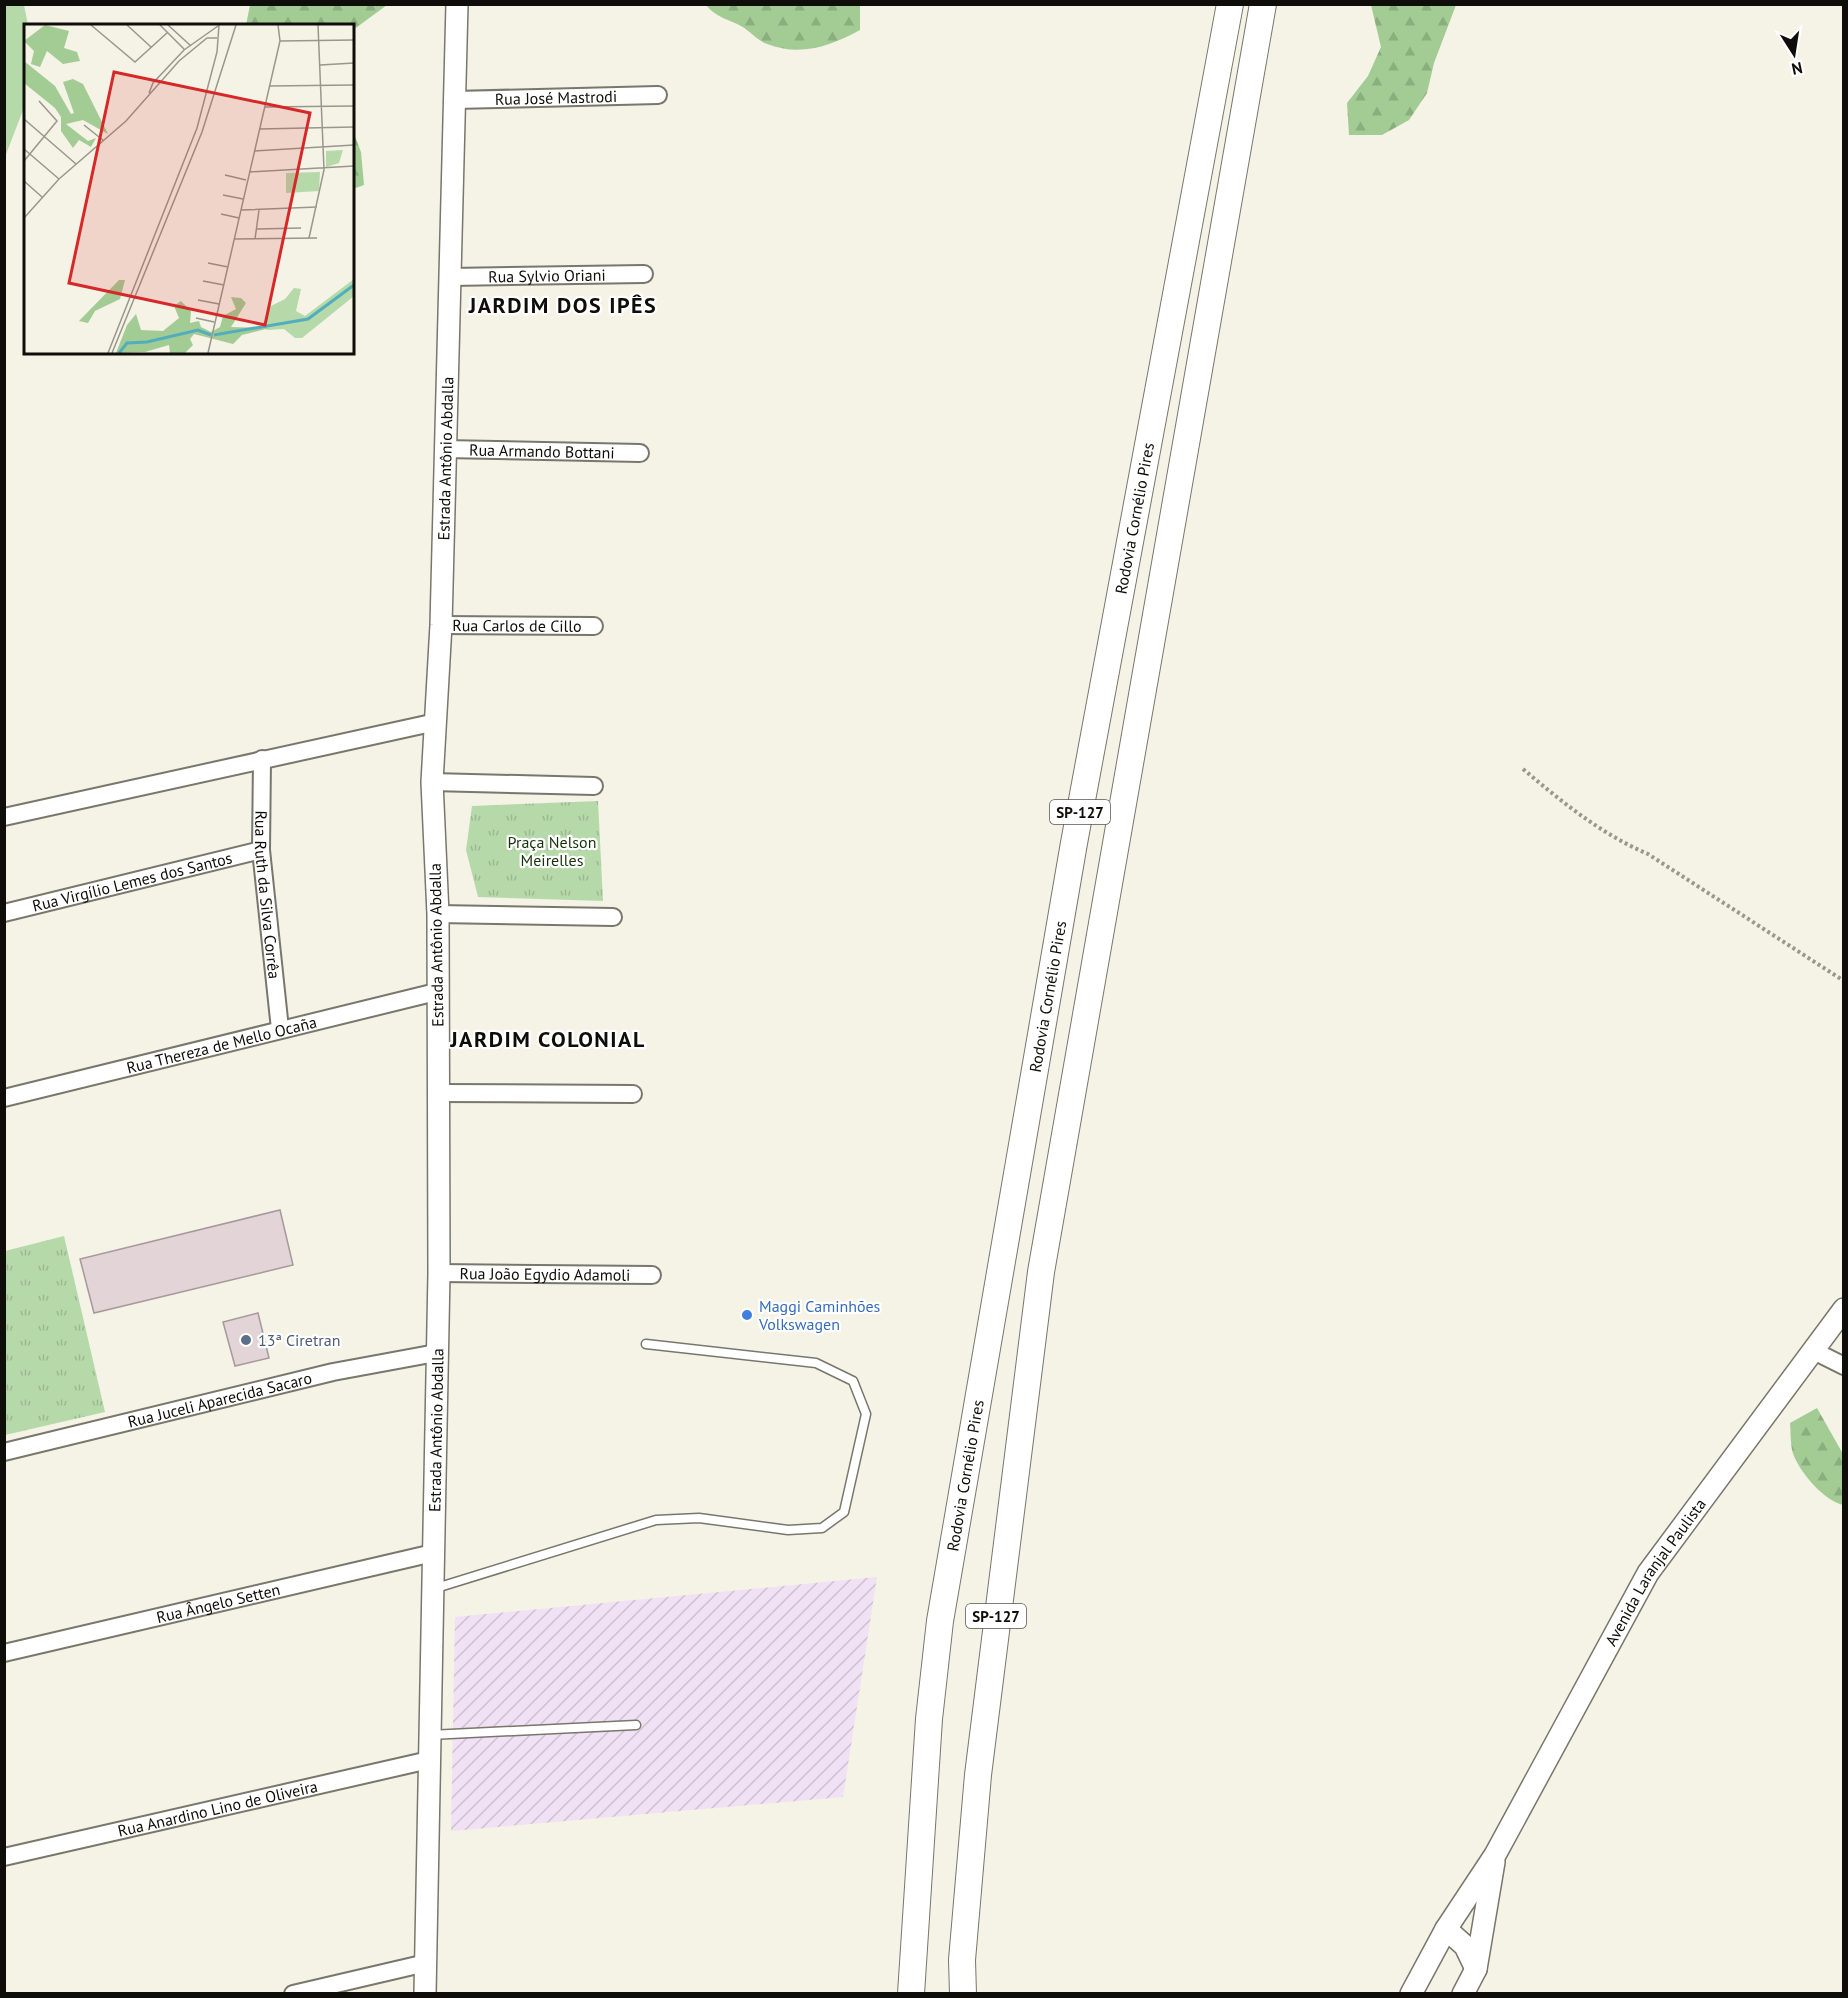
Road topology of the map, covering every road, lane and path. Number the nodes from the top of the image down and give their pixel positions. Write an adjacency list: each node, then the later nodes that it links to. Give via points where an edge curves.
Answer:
1 (457, 4): 5 (street, Estrada Antônio Abdalla)
2 (1230, 4): 49 (main road, Rodovia Cornélio Pires / SP-127, via 1072,855 940,1621 929,1719)
3 (1263, 4): 50 (main road, SP-127, via 1041,1272 979,1763 962,1960)
4 (658, 95): 5 (street, Rua José Mastrodi)
5 (454, 100): 7 (street, Estrada Antônio Abdalla)
6 (644, 274): 7 (street, Rua Sylvio Oriani)
7 (452, 277): 8 (street, Estrada Antônio Abdalla)
8 (444, 449): 9 (street, Rua Armando Bottani); 10 (street, Estrada Antônio Abdalla)
9 (640, 453)
10 (441, 625): 11 (street, Rua Carlos de Cillo); 12 (street, Estrada Antônio Abdalla)
11 (594, 626)
12 (436, 722): 13 (street); 15 (street, Estrada Antônio Abdalla)
13 (262, 759): 17 (street); 18 (street, Rua Ruth da Silva Corrêa)
14 (1523, 769): 22 (path, via 1620,842 1648,854)
15 (432, 782): 16 (street); 20 (street, Estrada Antônio Abdalla)
16 (594, 786)
17 (4, 817)
18 (261, 850): 19 (street, Rua Virgílio Lemes dos Santos); 24 (street, Rua Ruth da Silva Corrêa)
19 (4, 913)
20 (438, 914): 21 (street); 23 (street, Estrada Antônio Abdalla)
21 (613, 917)
22 (1844, 981)
23 (436, 992): 24 (street, Rua Thereza de Mello Ocaña); 25 (street, Estrada Antônio Abdalla)
24 (280, 1029): 27 (street, Rua Thereza de Mello Ocaña)
25 (438, 1093): 26 (street); 28 (street, Estrada Antônio Abdalla)
26 (633, 1094)
27 (4, 1098)
28 (439, 1273): 29 (street, Rua João Egydio Adamoli); 33 (street, Estrada Antônio Abdalla)
29 (652, 1275)
30 (1844, 1309): 32 (street, Avenida Laranjal Paulista)
31 (646, 1344): 37 (lane, via 816,1363 853,1381 866,1414 844,1512 822,1528 788,1530 699,1518 656,1520)
32 (1812, 1350): 34 (street); 42 (street, Avenida Laranjal Paulista, via 1648,1573)
33 (436, 1353): 35 (street, Rua Juceli Aparecida Sacaro, via 333,1372); 36 (street, Estrada Antônio Abdalla)
34 (1844, 1366)
35 (4, 1452)
36 (433, 1553): 37 (street, Estrada Antônio Abdalla); 38 (street, Rua Ângelo Setten)
37 (432, 1589): 40 (street, Estrada Antônio Abdalla)
38 (4, 1653)
39 (636, 1725): 40 (lane)
40 (430, 1735): 41 (street, Estrada Antônio Abdalla)
41 (429, 1760): 43 (street, Rua Anardino Lino de Oliveira); 45 (street, Estrada Antônio Abdalla)
42 (1495, 1855): 44 (street, Avenida Laranjal Paulista); 46 (street, Avenida Laranjal Paulista)
43 (4, 1857)
44 (1446, 1929): 46 (street, via 1465,1946); 51 (street, Avenida Laranjal Paulista)
45 (426, 1963): 47 (street); 48 (street, Estrada Antônio Abdalla)
46 (1476, 1969): 52 (street, Avenida Laranjal Paulista)
47 (293, 1994)
48 (425, 1994)
49 (911, 1994)
50 (963, 1994)
51 (1411, 1994)
52 (1463, 1994)

